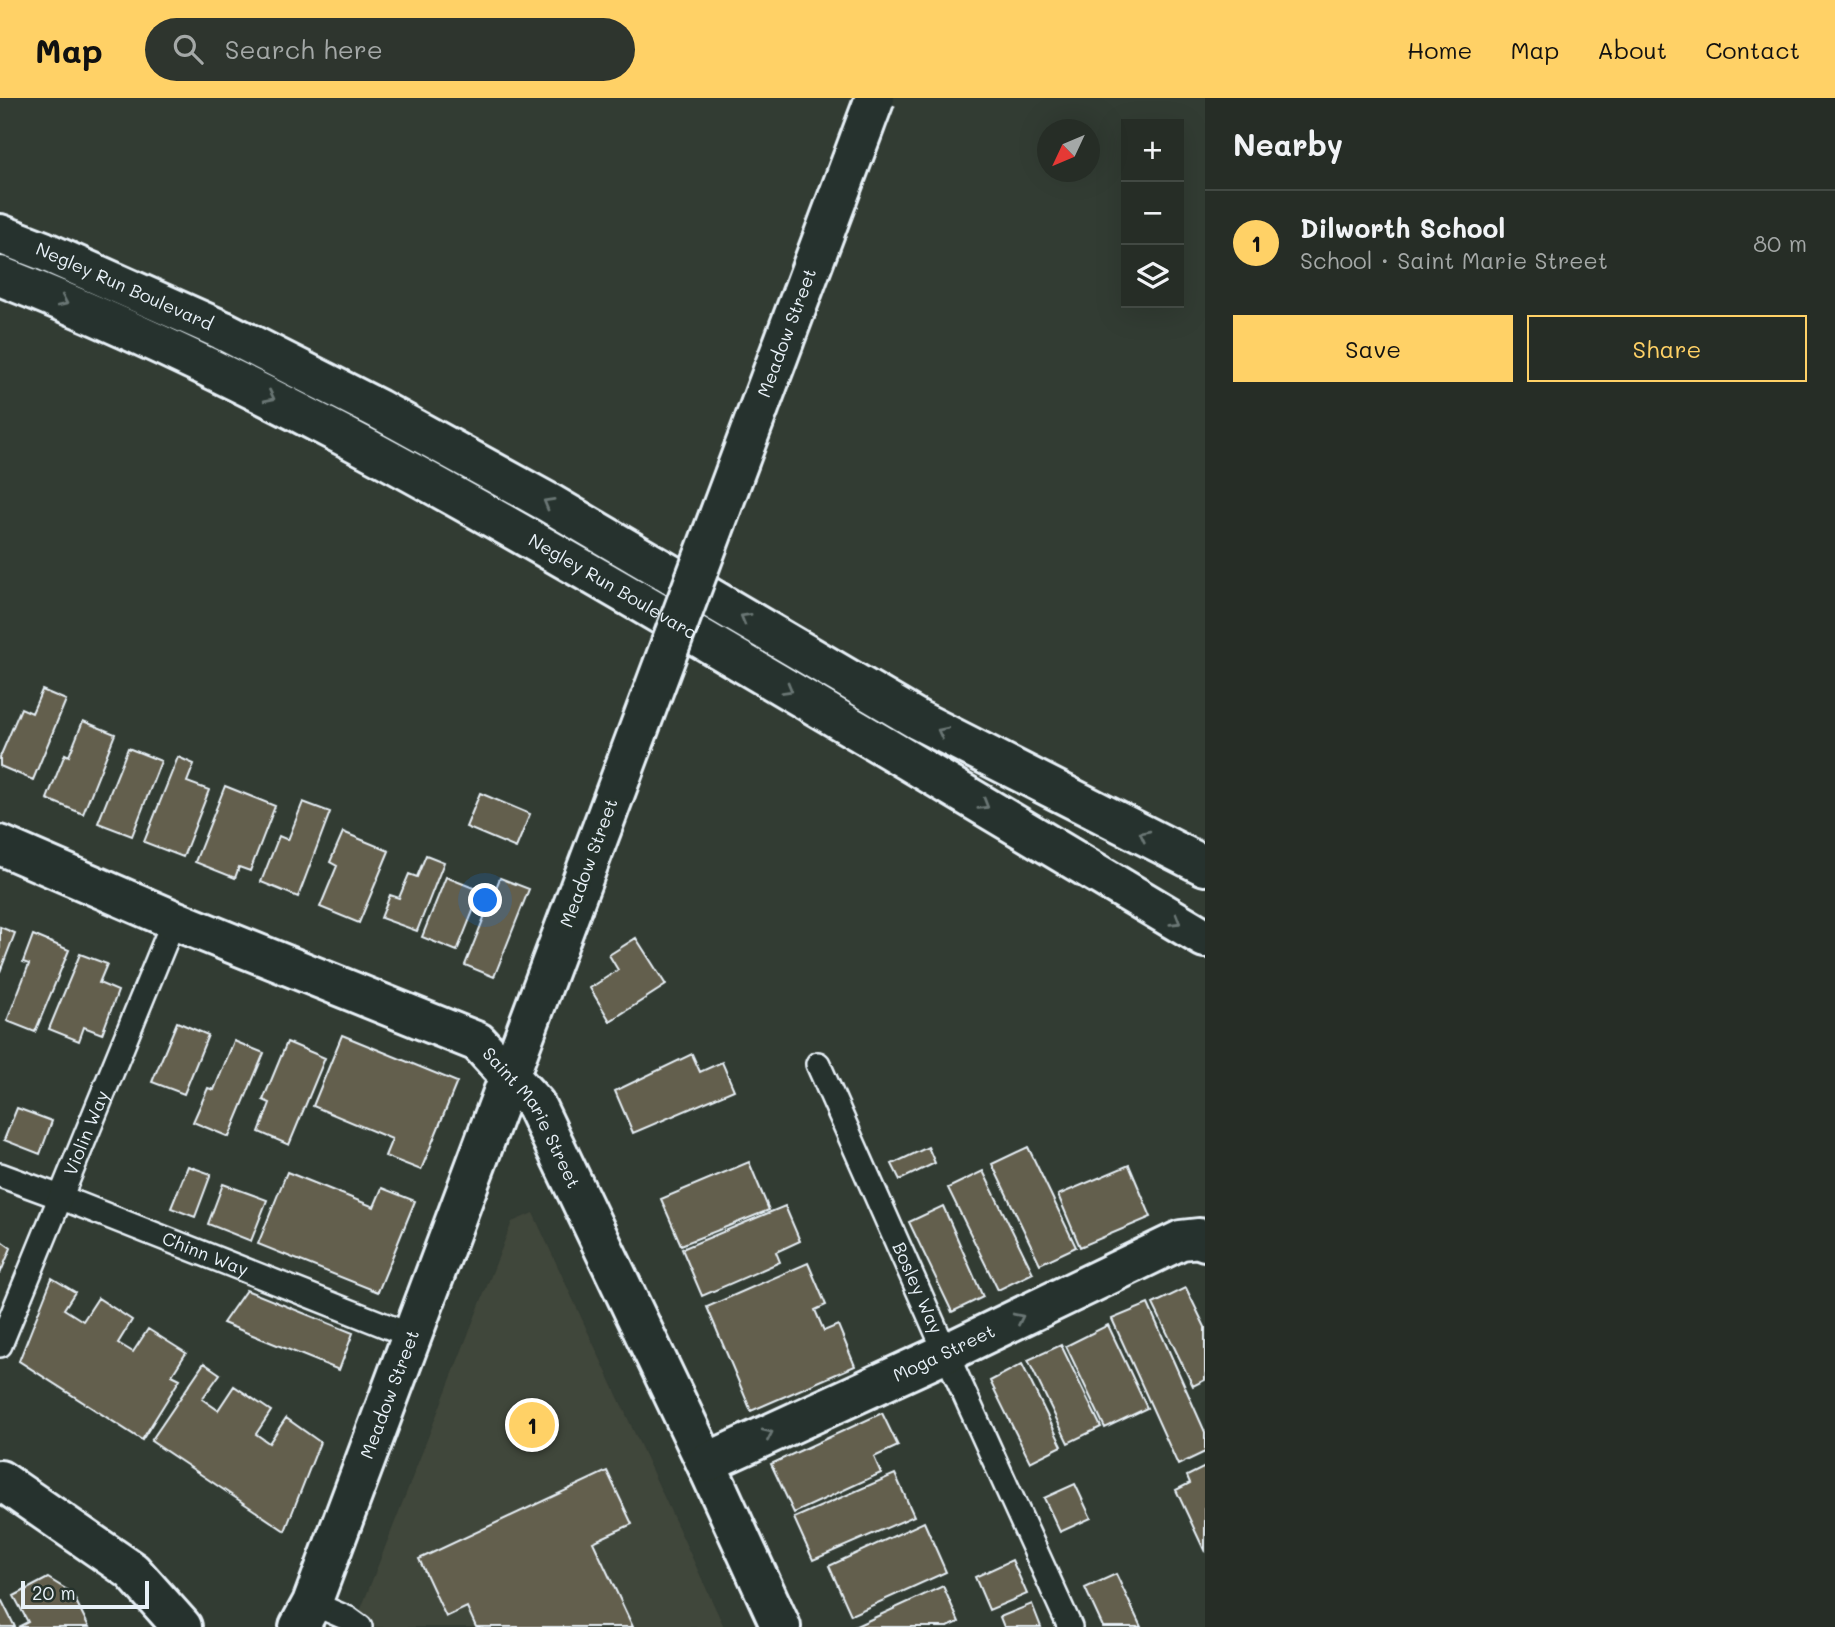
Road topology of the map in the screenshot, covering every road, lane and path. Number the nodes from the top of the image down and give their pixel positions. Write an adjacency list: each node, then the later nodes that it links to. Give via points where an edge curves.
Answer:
1 (875, 98): 9 (street, Meadow Street, bridge)
2 (0, 234): 5 (street, Negley Run Boulevard, one-way to 2, via 918,720 538,497 378,409 222,330)
3 (0, 276): 7 (street, Negley Run Boulevard, one-way to 7, via 205,366 444,489)
4 (0, 845): 6 (street, Saint Marie Street)
5 (1205, 866)
6 (174, 920): 9 (street, Saint Marie Street, via 478,1042); 11 (lane, Violin Way)
7 (1205, 938)
8 (818, 1064): 15 (lane, Bosley Way)
9 (509, 1075): 13 (street, Meadow Street); 16 (street, Saint Marie Street, via 535,1104)
10 (0, 1175): 11 (lane, Chinn Way)
11 (60, 1197): 13 (lane, Chinn Way); 14 (lane, Violin Way)
12 (1193, 1240): 15 (street, Moga Street, one-way to 12)
13 (412, 1336): 18 (street, Meadow Street)
14 (0, 1345)
15 (946, 1353): 16 (street, Moga Street, one-way to 15); 22 (lane, Bosley Way)
16 (706, 1463): 21 (street, Saint Marie Street)
17 (0, 1480): 19 (street, via 132,1570)
18 (305, 1615): 20 (lane, via 349,1619)
19 (182, 1627)
20 (360, 1627)
21 (781, 1627)
22 (1070, 1627)

